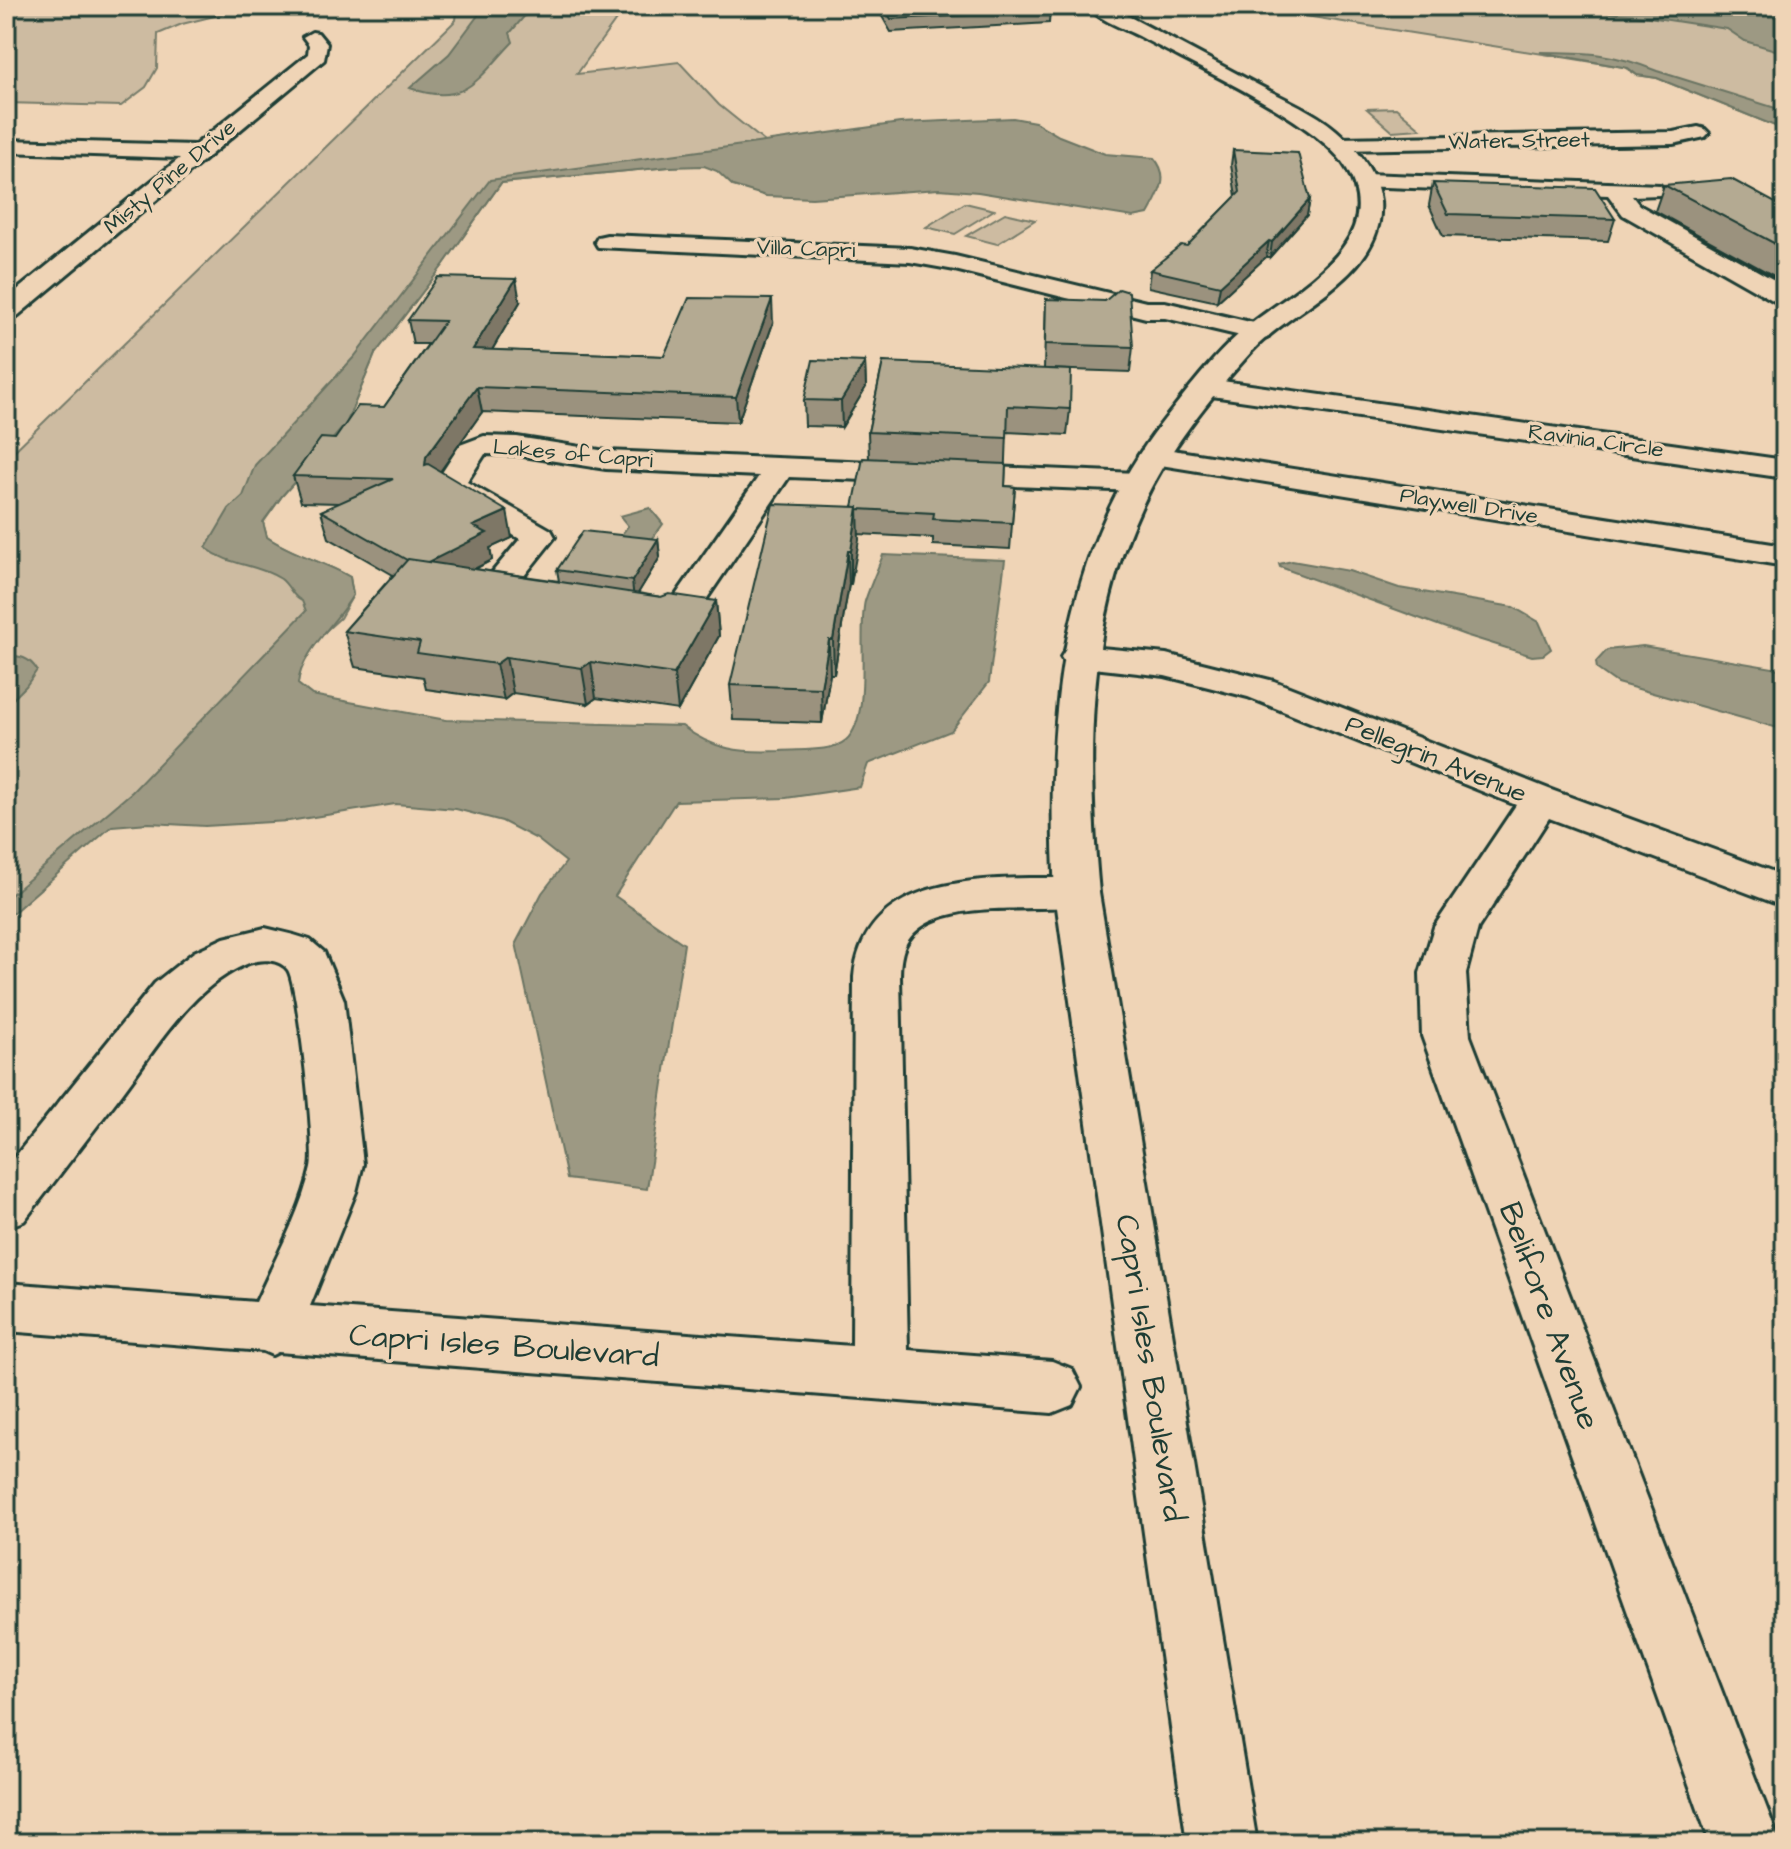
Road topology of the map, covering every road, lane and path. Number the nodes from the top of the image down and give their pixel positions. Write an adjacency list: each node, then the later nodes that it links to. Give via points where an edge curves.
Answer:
1 (1096, 6): 4 (street, via 1285,105)
2 (312, 37): 6 (street, Misty Pine Drive, via 318,44 317,56)
3 (1698, 133): 4 (street, Water Street, via 1673,138)
4 (1339, 144): 7 (street)
5 (6, 146): 6 (street)
6 (199, 152): 12 (street, Misty Pine Drive)
7 (1365, 181): 8 (street); 13 (street, Capri Isles Boulevard, via 1368,216 1351,254 1296,306)
8 (1615, 189): 9 (street); 11 (street, via 1631,210)
9 (1652, 190)
10 (607, 242): 13 (street, Villa Capri, via 936,259 1146,310 1157,320)
11 (1785, 297)
12 (6, 312)
13 (1252, 337): 14 (street, Capri Isles Boulevard)
14 (1213, 382): 16 (street, Capri Isles Boulevard); 17 (street, Ravinia Circle, via 1292,402)
15 (780, 468): 16 (street, Lakes of Capri); 19 (street, Lakes of Capri, via 606,460 491,445 474,448 450,485 539,537 492,593); 20 (street, via 681,612 666,618)
16 (1145, 469): 18 (street, Playwell Drive); 21 (street, Capri Isles Boulevard, via 1097,582)
17 (1785, 469)
18 (1785, 556)
19 (553, 602)
20 (613, 611)
21 (1079, 657): 22 (street, Pellegrin Avenue, via 1166,665 1227,678); 23 (street, Capri Isles Boulevard, via 1070,792)
22 (1540, 800): 24 (street, Pellegrin Avenue); 31 (street, Belifore Avenue, via 1456,927 1443,973 1446,1036)
23 (1077, 893): 28 (street, via 1014,892 956,899 905,919 881,948); 30 (street, Capri Isles Boulevard)
24 (1776, 901)
25 (6, 1206): 27 (street, via 171,995 210,963 240,949 265,944 294,951 308,963 321,1000 338,1164)
26 (6, 1307): 27 (street, Capri Isles Boulevard)
27 (272, 1330): 28 (street, Capri Isles Boulevard)
28 (880, 1374): 29 (street, Capri Isles Boulevard)
29 (1052, 1387)
30 (1222, 1843)
31 (1745, 1843)

